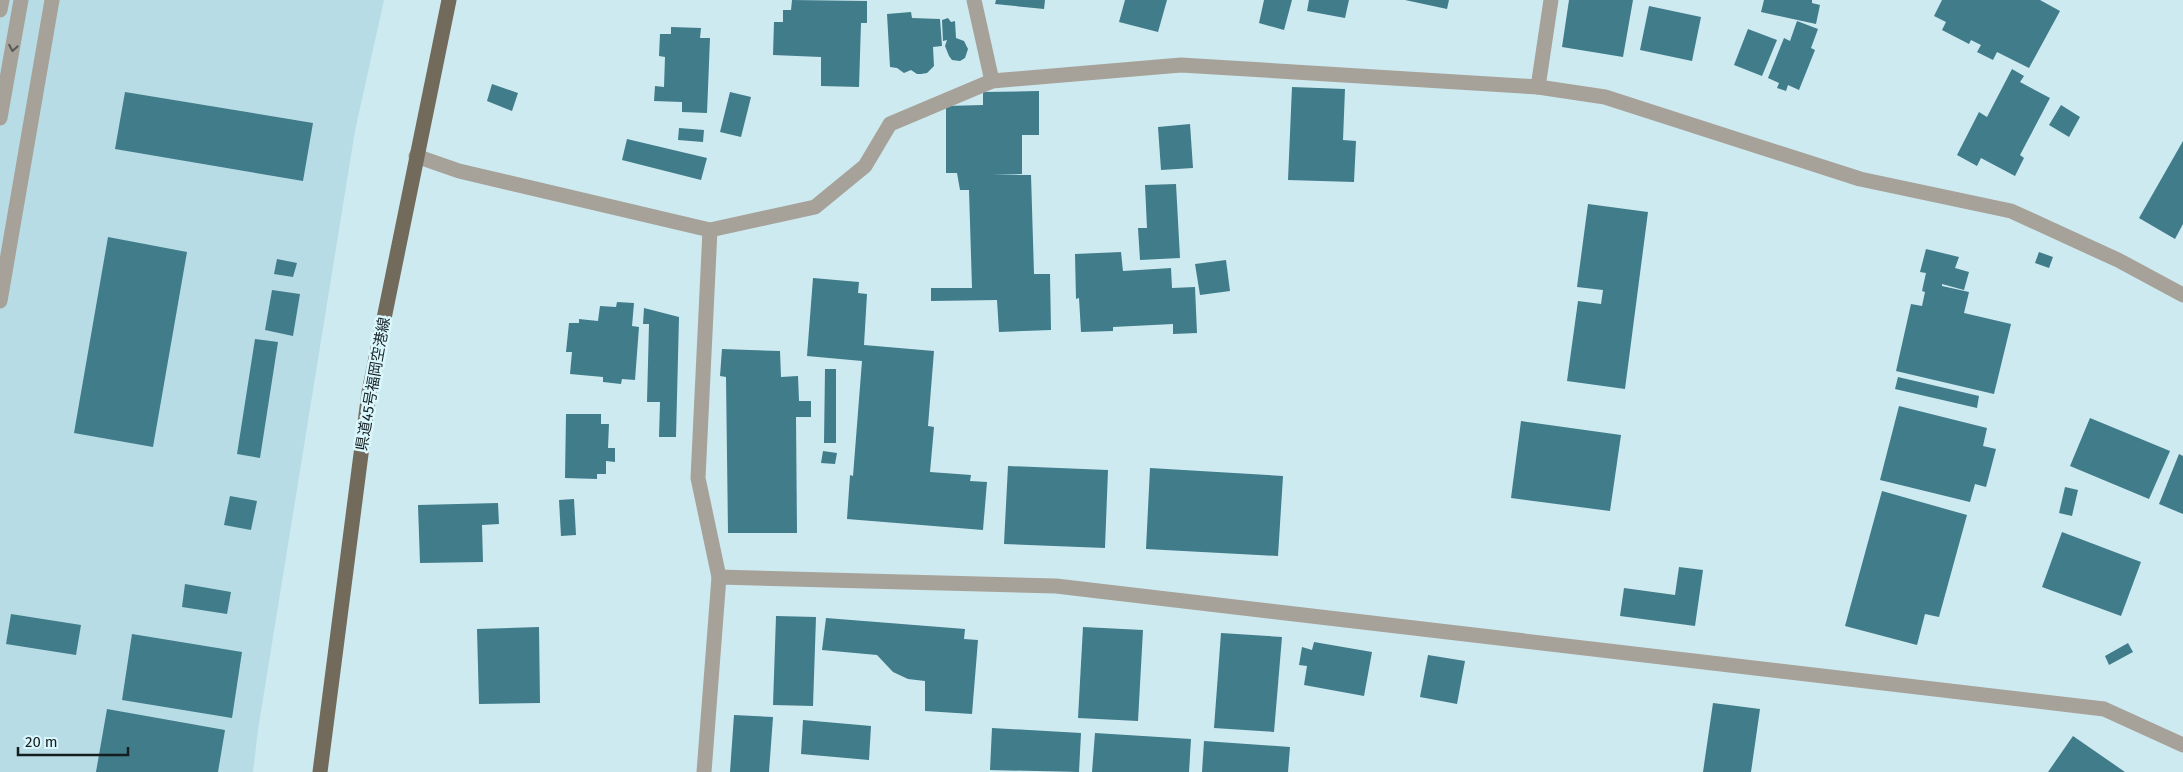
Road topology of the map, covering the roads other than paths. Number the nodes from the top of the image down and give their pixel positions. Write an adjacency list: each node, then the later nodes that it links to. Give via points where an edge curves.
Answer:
1 (2, 0): 7 (street)
2 (21, 0): 10 (street, one-way to 10)
3 (52, 0): 14 (street)
4 (449, 0): 11 (main road, 県道45号福岡空港線)
5 (974, 0): 8 (street)
6 (1551, 0): 9 (street)
7 (0, 10)
8 (992, 81): 9 (street, via 1181,65); 12 (street, via 890,124 865,166 815,207)
9 (1538, 87): 13 (street, via 1605,97 1860,179 2011,211 2118,260)
10 (0, 118)
11 (416, 156): 12 (street, via 459,171); 17 (main road, 県道45号福岡空港線, via 369,392)
12 (710, 230): 15 (street, via 698,478)
13 (2183, 295)
14 (0, 301)
15 (718, 576): 16 (street, via 1056,586 2104,709); 18 (street)
16 (2183, 745)
17 (320, 772)
18 (704, 772)

